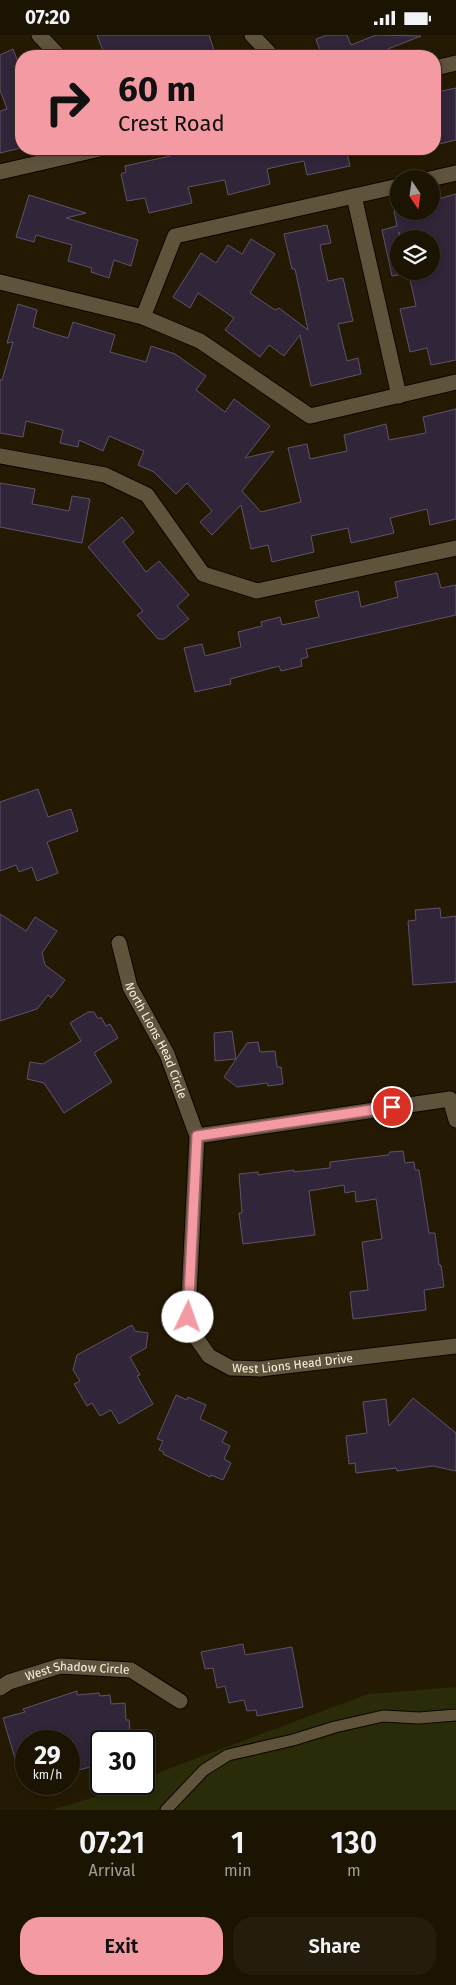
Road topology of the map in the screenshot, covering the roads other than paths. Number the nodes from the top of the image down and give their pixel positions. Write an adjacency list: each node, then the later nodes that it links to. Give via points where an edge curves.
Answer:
1 (39, 35): 3 (street)
2 (252, 35): 4 (street)
3 (53, 50)
4 (266, 50)
5 (456, 63): 6 (street)
6 (441, 67)
7 (74, 155): 8 (street)
8 (0, 172)
9 (456, 173): 10 (street)
10 (440, 177)
11 (390, 188): 12 (street)
12 (354, 196): 14 (street, via 175,236); 16 (street)
13 (0, 283): 14 (street)
14 (143, 317): 16 (street, via 200,341 310,416)
15 (456, 382): 16 (street)
16 (399, 396)
17 (0, 456): 18 (street, via 105,475 147,495 203,574 258,591)
18 (456, 548)
19 (119, 943): 21 (street, North Lions Head Circle, via 130,987 166,1054)
20 (456, 1120): 21 (street, via 450,1099)
21 (197, 1136): 22 (street, West Lions Head Drive, via 188,1317 195,1336 209,1356 230,1368 260,1369)
22 (456, 1346)
23 (0, 1688): 24 (street, West Shadow Circle, via 9,1682 60,1666 131,1670)
24 (180, 1701)
25 (456, 1715): 26 (lane, via 383,1716 228,1755 204,1770)
26 (166, 1810)

